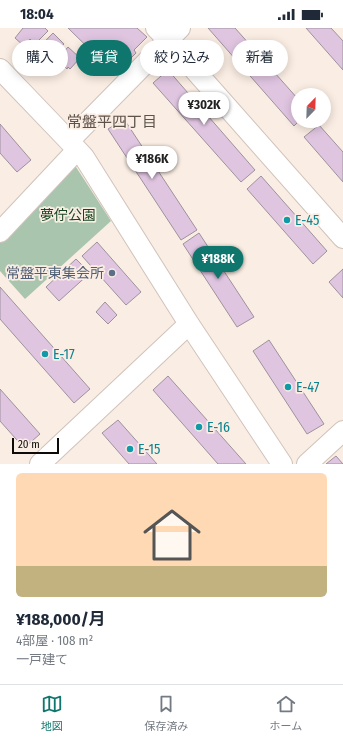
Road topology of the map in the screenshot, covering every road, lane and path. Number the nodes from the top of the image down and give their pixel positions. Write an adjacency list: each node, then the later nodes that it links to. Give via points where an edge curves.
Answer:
1 (168, 32): 3 (street); 5 (street)
2 (0, 69): 3 (street)
3 (73, 145): 4 (street); 6 (street, via 84,157)
4 (0, 232)
5 (343, 238)
6 (189, 324): 8 (street); 9 (street)
7 (343, 432): 10 (street)
8 (40, 464)
9 (282, 464)
10 (307, 464)

